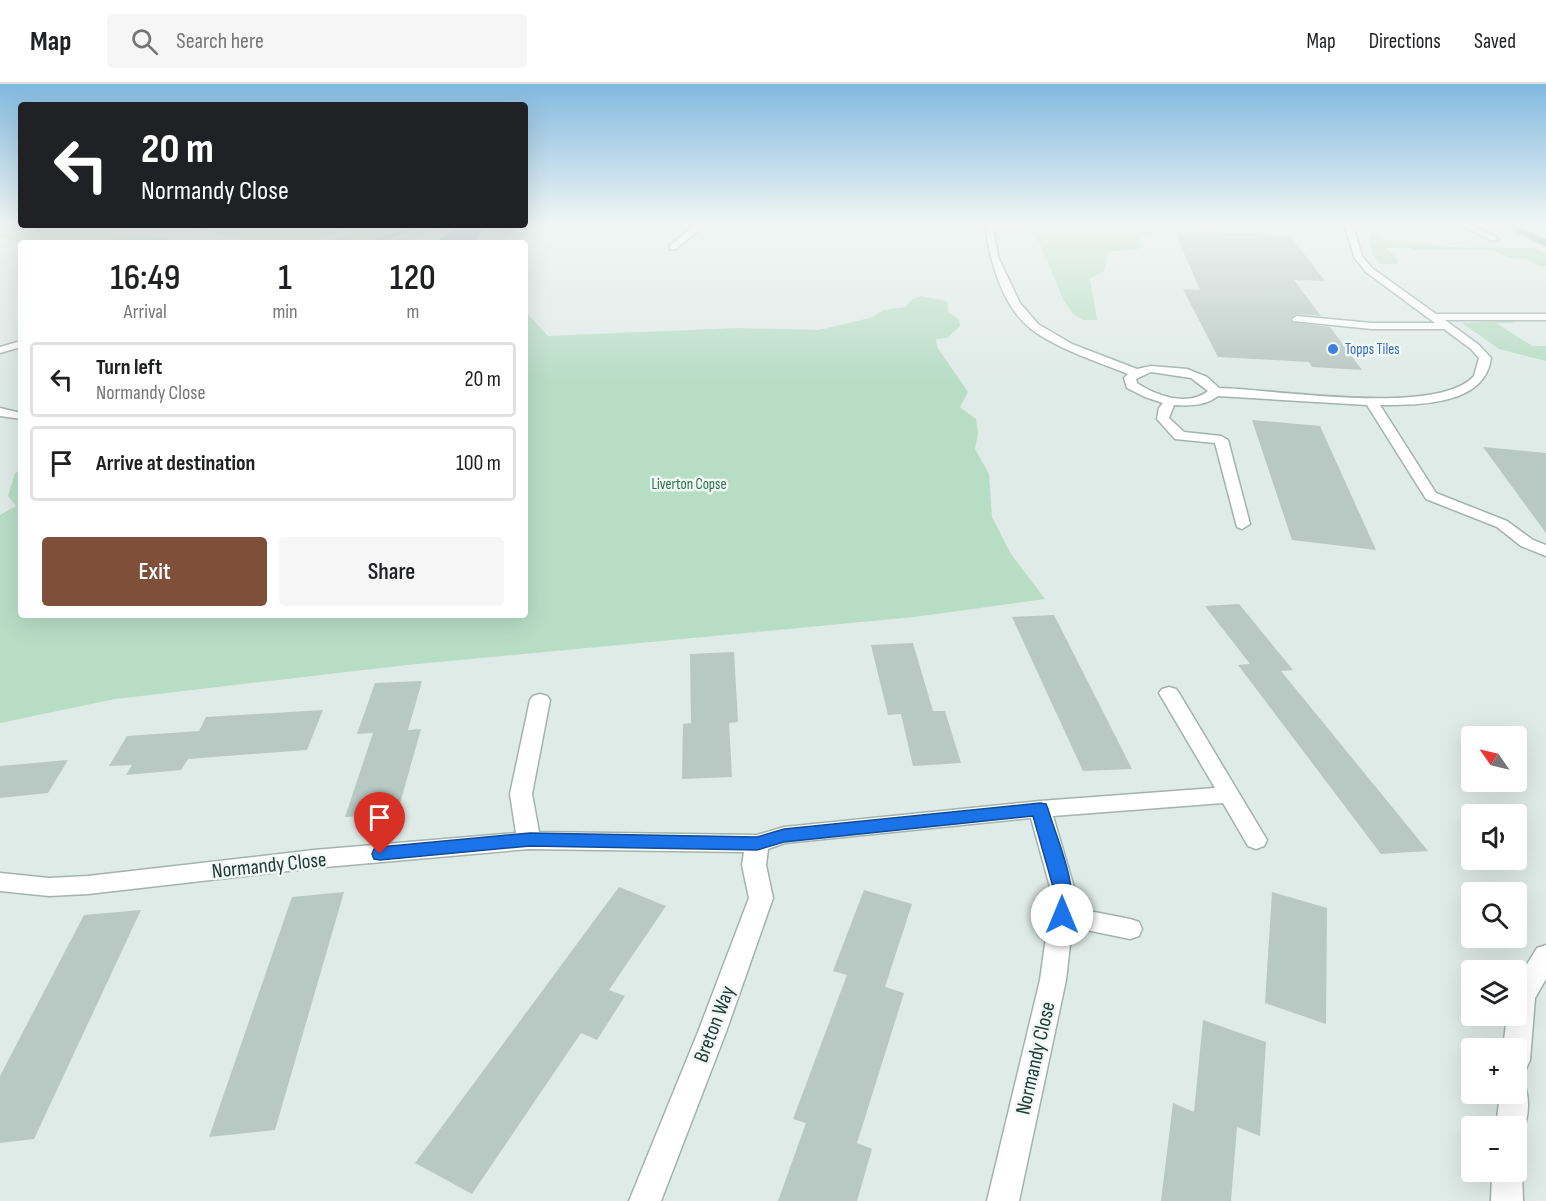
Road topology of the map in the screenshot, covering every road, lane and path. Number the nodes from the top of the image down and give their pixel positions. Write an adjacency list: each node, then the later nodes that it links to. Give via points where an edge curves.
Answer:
1 (1003, 277): 9 (street, via 1015,304 1034,326 1093,357)
2 (1379, 277): 3 (street)
3 (1434, 316): 4 (street); 6 (street)
4 (1546, 317)
5 (1297, 319): 6 (street, via 1372,327)
6 (1446, 326): 12 (street, via 1485,358 1483,372 1473,383 1454,392)
7 (18, 345): 8 (street)
8 (0, 350)
9 (1136, 373): 10 (street, via 1161,369 1190,373 1210,382); 11 (street, via 1130,378 1131,385)
10 (1215, 392): 11 (street, via 1201,400); 12 (street)
11 (1171, 401): 15 (street, via 1163,419 1180,436 1221,440)
12 (1372, 403): 16 (street, via 1431,496 1502,524 1527,543)
13 (0, 412): 14 (street)
14 (18, 416)
15 (1242, 524)
16 (1546, 550)
17 (1169, 693): 19 (street)
18 (540, 700): 21 (street, via 521,794)
19 (1230, 795): 20 (street, Normandy Close); 22 (street)
20 (1040, 809): 23 (street, Normandy Close, via 784,835); 25 (street, Normandy Close, via 1064,894)
21 (530, 840): 23 (street, Normandy Close); 24 (street, Normandy Close, via 88,885 49,887)
22 (1256, 840)
23 (757, 844): 30 (street, Breton Way, via 754,865 761,898)
24 (0, 882)
25 (1062, 915): 26 (street); 31 (street, Normandy Close, via 1053,980)
26 (1130, 929)
27 (1546, 956): 28 (street, via 1522,996)
28 (1518, 1038)
29 (1508, 1182): 32 (street)
30 (645, 1201)
31 (1003, 1201)
32 (1507, 1201)

